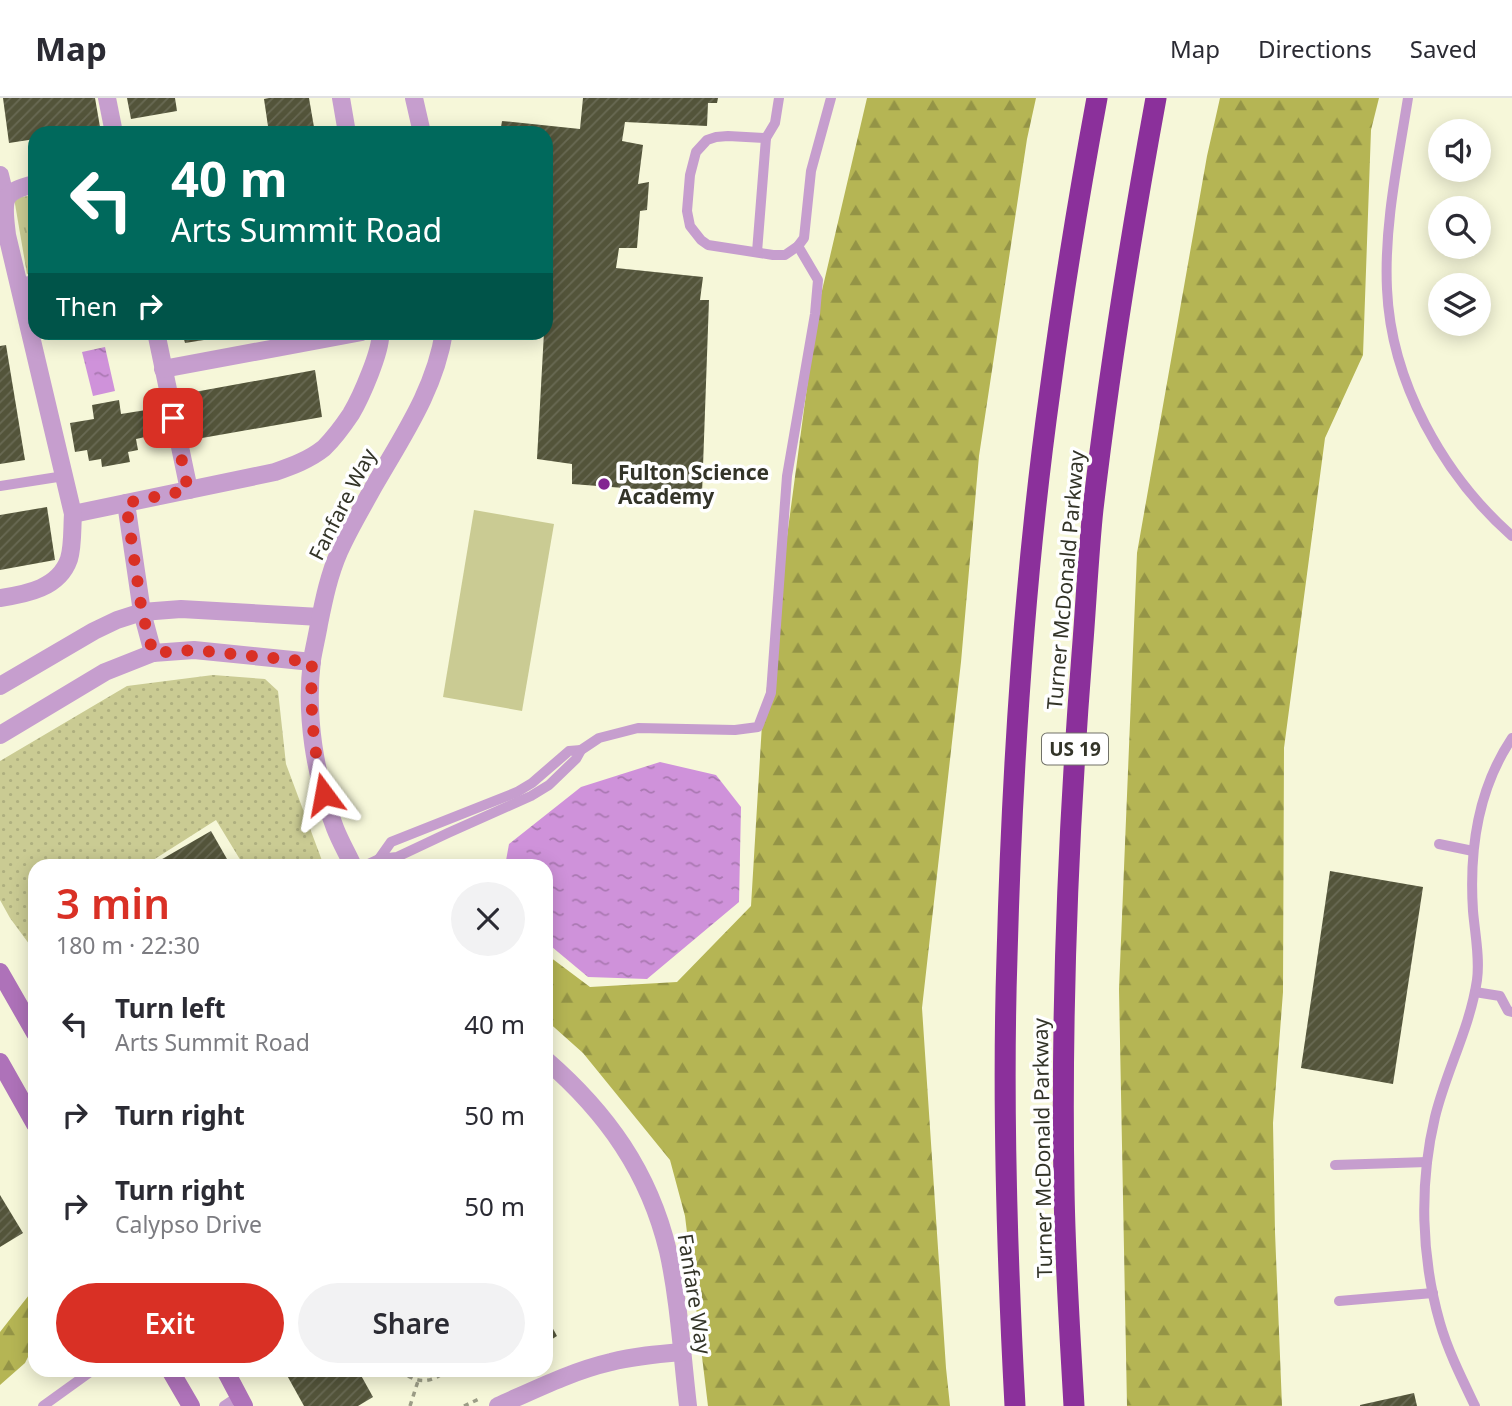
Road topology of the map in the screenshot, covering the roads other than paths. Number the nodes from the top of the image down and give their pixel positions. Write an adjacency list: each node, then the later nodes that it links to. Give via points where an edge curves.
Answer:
1 (107, 98): 9 (street)
2 (341, 98): 10 (street)
3 (414, 98): 11 (street)
4 (779, 98): 12 (lane, via 775,123)
5 (831, 98): 15 (lane, via 811,171 804,237)
6 (1097, 98): 64 (highway, Turner McDonald Parkway / US 19, via 1049,394 1017,733 1005,1074)
7 (1156, 98): 65 (highway, Turner McDonald Parkway / US 19, via 1103,433 1075,735 1064,1080 1064,1204)
8 (1408, 98): 29 (lane, via 1388,233 1390,320 1404,375 1441,454 1480,505)
9 (113, 126)
10 (346, 126)
11 (420, 126)
12 (766, 138): 16 (lane); 16 (lane, via 712,138 696,152 690,175 688,218 692,230 716,247)
13 (28, 185): 14 (street)
14 (2, 186): 17 (street, via 7,235)
15 (798, 246): 16 (lane, via 785,256); 41 (lane, via 818,280 787,476 771,692 758,727 638,728 598,738 531,796 397,857)
16 (757, 252)
17 (27, 282)
18 (38, 340): 24 (street)
19 (158, 340): 23 (street)
20 (319, 340): 23 (street)
21 (382, 340): 26 (street, via 351,414 324,447 299,464 275,472)
22 (443, 340): 32 (street, Fanfare Way, via 419,408 338,554)
23 (163, 369): 26 (street)
24 (64, 476): 25 (lane); 28 (street)
25 (0, 486)
26 (188, 490): 27 (street)
27 (126, 503): 28 (street); 31 (street)
28 (73, 514): 30 (street, via 69,559 59,577 36,591)
29 (1512, 536)
30 (0, 598)
31 (142, 612): 32 (street, via 181,609); 33 (street); 35 (street, via 94,631)
32 (320, 617): 34 (street, Fanfare Way)
33 (153, 653): 34 (street, via 194,650); 36 (street, via 105,672)
34 (312, 662): 40 (street, Fanfare Way, via 317,765)
35 (0, 686)
36 (0, 735)
37 (1512, 738): 39 (lane, via 1488,786)
38 (1439, 844): 39 (lane)
39 (1473, 851): 44 (lane)
40 (350, 859)
41 (379, 859)
42 (0, 972): 47 (main road)
43 (1512, 989): 45 (lane)
44 (1475, 992): 45 (lane); 51 (lane, via 1434,1118)
45 (1500, 996): 46 (lane)
46 (1512, 1012)
47 (28, 1021)
48 (0, 1062): 50 (main road)
49 (553, 1066): 55 (street, Fanfare Way, via 610,1125 646,1186 668,1253)
50 (28, 1112)
51 (1427, 1162): 52 (lane); 53 (lane, via 1426,1252)
52 (1335, 1165)
53 (1433, 1293): 54 (lane); 66 (lane, via 1440,1325)
54 (1339, 1301)
55 (682, 1352): 62 (street, via 644,1355 579,1371); 63 (street, Fanfare Way)
56 (83, 1377): 60 (lane)
57 (174, 1377): 61 (main road)
58 (227, 1377): 59 (main road)
59 (236, 1403)
60 (43, 1406)
61 (191, 1406)
62 (498, 1406)
63 (688, 1406)
64 (1015, 1406)
65 (1074, 1406)
66 (1475, 1406)

